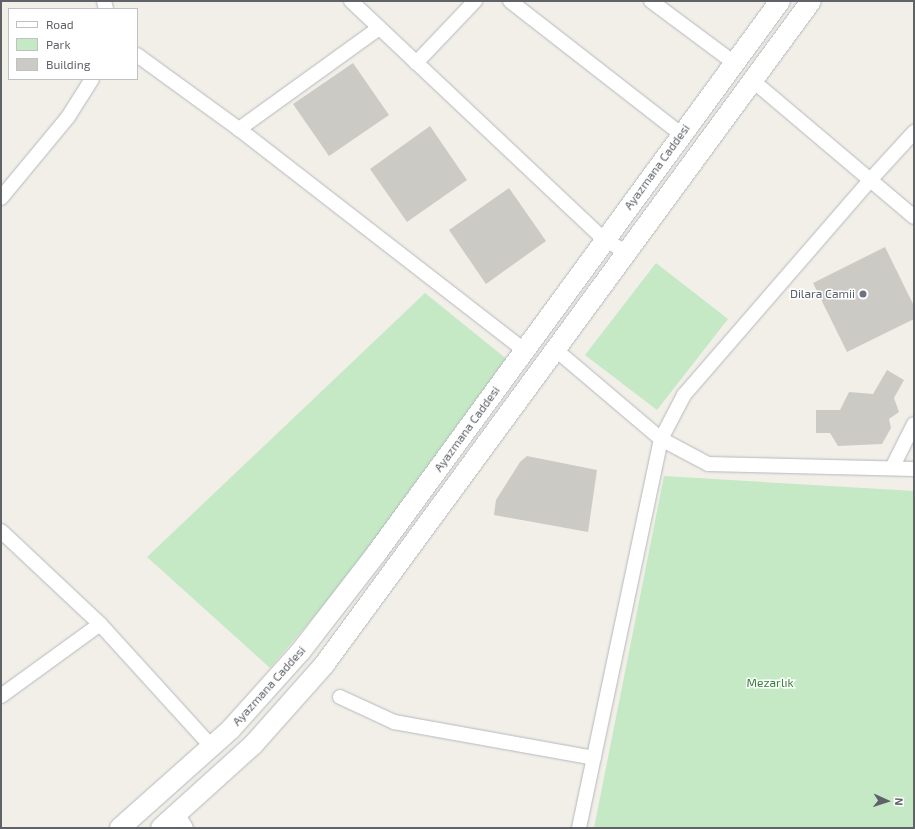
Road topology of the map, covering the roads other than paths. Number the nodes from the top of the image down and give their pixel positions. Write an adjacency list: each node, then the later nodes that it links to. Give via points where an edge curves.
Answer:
1 (351, 1): 7 (street)
2 (475, 1): 10 (street)
3 (510, 1): 15 (street)
4 (780, 1): 9 (main road, Ayazmana Caddesi)
5 (811, 1): 12 (main road)
6 (657, 3): 9 (street)
7 (379, 28): 10 (street); 13 (street)
8 (138, 56): 13 (street)
9 (733, 62): 15 (main road, Ayazmana Caddesi)
10 (416, 63): 19 (street)
11 (91, 80): 17 (street, via 68,117)
12 (752, 80): 16 (street); 20 (main road)
13 (239, 128): 21 (street)
14 (914, 132): 16 (street)
15 (681, 134): 19 (main road, Ayazmana Caddesi)
16 (871, 179): 18 (street); 26 (street, via 684,395)
17 (3, 191)
18 (914, 217)
19 (604, 239): 20 (street); 21 (main road, Ayazmana Caddesi)
20 (626, 253): 22 (main road)
21 (524, 350): 23 (main road, Ayazmana Caddesi)
22 (556, 350): 24 (main road); 26 (street)
23 (504, 378): 24 (main road); 33 (main road, Ayazmana Caddesi, via 376,554 301,651 268,691)
24 (524, 394): 35 (main road, via 394,573 307,686)
25 (914, 424): 27 (street)
26 (661, 439): 27 (street, via 708,464); 34 (street)
27 (892, 468): 28 (street)
28 (914, 469)
29 (1, 531): 30 (street)
30 (100, 624): 31 (street); 33 (street)
31 (1, 696)
32 (340, 697): 34 (street, via 394,722)
33 (212, 747): 36 (main road, Ayazmana Caddesi)
34 (594, 758): 38 (street)
35 (182, 821): 37 (main road)
36 (120, 828)
37 (161, 828)
38 (579, 828)

